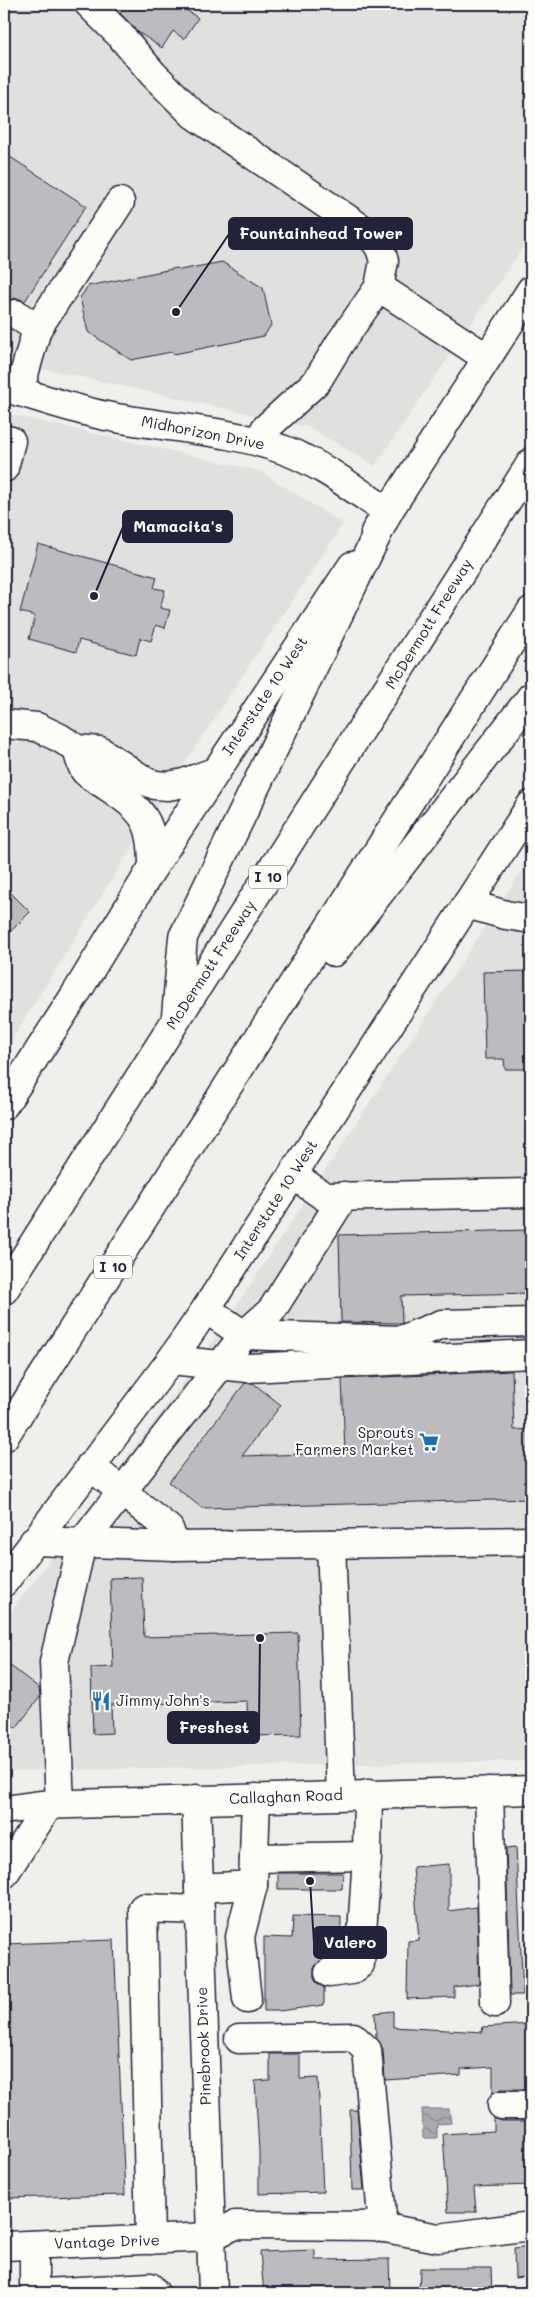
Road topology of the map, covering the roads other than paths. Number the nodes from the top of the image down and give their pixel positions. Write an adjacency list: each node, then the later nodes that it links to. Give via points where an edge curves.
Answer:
1 (89, 4): 3 (main road, via 194,115 370,234 384,261)
2 (120, 202): 6 (main road, via 26,322)
3 (379, 287): 5 (main road); 8 (main road, via 317,381 265,429)
4 (531, 290): 5 (main road, Interstate 10 West)
5 (488, 358): 11 (main road, Interstate 10 West)
6 (11, 390): 8 (main road, Midhorizon Drive, via 105,416 204,430)
7 (4, 439): 10 (main road, via 11,441)
8 (260, 442): 11 (main road, Midhorizon Drive, via 286,450 325,469)
9 (531, 463): 21 (main road, McDermott Freeway / I 10)
10 (4, 468)
11 (388, 512): 16 (main road, Interstate 10 West); 21 (main road, via 183,938)
12 (531, 611): 22 (main road, I 10)
13 (531, 697): 22 (main road)
14 (4, 724): 15 (main road, via 37,727)
15 (77, 749): 16 (main road, via 100,751 156,785 184,783); 18 (main road, via 84,771 141,812 153,841)
16 (214, 772): 18 (main road, Interstate 10 West)
17 (531, 805): 19 (main road, Interstate 10 West)
18 (153, 867): 23 (main road, Interstate 10 West)
19 (467, 904): 20 (main road); 24 (main road, Interstate 10 West)
20 (531, 919)
21 (176, 1018): 27 (main road, McDermott Freeway / I 10)
22 (221, 1097): 34 (main road, I 10)
23 (4, 1105)
24 (293, 1175): 26 (main road, via 325,1197); 28 (main road, Interstate 10 West)
25 (531, 1193): 26 (main road)
26 (344, 1196): 30 (main road, via 272,1310)
27 (4, 1290)
28 (206, 1309): 30 (main road); 32 (main road, Interstate 10 West)
29 (531, 1322): 30 (main road, via 442,1324 401,1340)
30 (244, 1335): 33 (main road)
31 (531, 1354): 33 (main road, via 248,1368)
32 (171, 1360): 33 (main road); 35 (main road, Interstate 10 West)
33 (221, 1365): 36 (main road)
34 (4, 1437)
35 (90, 1466): 36 (main road); 37 (main road, Interstate 10 West)
36 (121, 1491): 39 (main road); 41 (main road, via 169,1529)
37 (34, 1541): 39 (main road); 42 (main road, Interstate 10 West)
38 (531, 1541): 40 (main road)
39 (82, 1543): 41 (main road); 50 (main road, via 54,1662)
40 (331, 1544): 41 (main road); 46 (main road)
41 (176, 1546)
42 (4, 1582)
43 (531, 1790): 44 (main road, Callaghan Road)
44 (489, 1791): 45 (main road, Callaghan Road); 61 (main road)
45 (368, 1794): 46 (main road, Callaghan Road); 52 (main road)
46 (341, 1796): 47 (main road, Callaghan Road)
47 (256, 1798): 49 (main road, Callaghan Road); 53 (main road)
48 (4, 1799): 50 (main road, Callaghan Road)
49 (196, 1799): 50 (main road, Callaghan Road); 56 (main road, Pinebrook Drive)
50 (50, 1805): 51 (main road, Callaghan Road); 54 (main road)
51 (4, 1810)
52 (367, 1856): 53 (main road); 58 (main road, via 360,1964 352,1970)
53 (254, 1858): 55 (main road)
54 (4, 1874)
55 (253, 1885): 56 (main road); 59 (main road, via 240,1937)
56 (199, 1899): 57 (main road, Pinebrook Drive); 68 (main road, via 143,1908)
57 (201, 1957): 59 (main road); 60 (main road, Pinebrook Drive)
58 (329, 1973)
59 (248, 1979): 60 (main road)
60 (202, 1993): 67 (main road, Pinebrook Drive)
61 (495, 2003)
62 (239, 2039): 66 (main road, via 353,2037 367,2050)
63 (531, 2104): 64 (main road)
64 (502, 2105)
65 (531, 2226): 66 (main road, via 438,2238)
66 (383, 2228): 67 (main road, via 235,2225)
67 (210, 2237): 68 (main road, Vantage Drive); 73 (main road, Pinebrook Drive)
68 (150, 2240): 69 (main road, Vantage Drive)
69 (34, 2245): 70 (main road, Vantage Drive); 71 (main road, via 34,2284)
70 (4, 2246)
71 (43, 2293): 72 (main road, via 150,2287)
72 (155, 2293)
73 (213, 2293)

